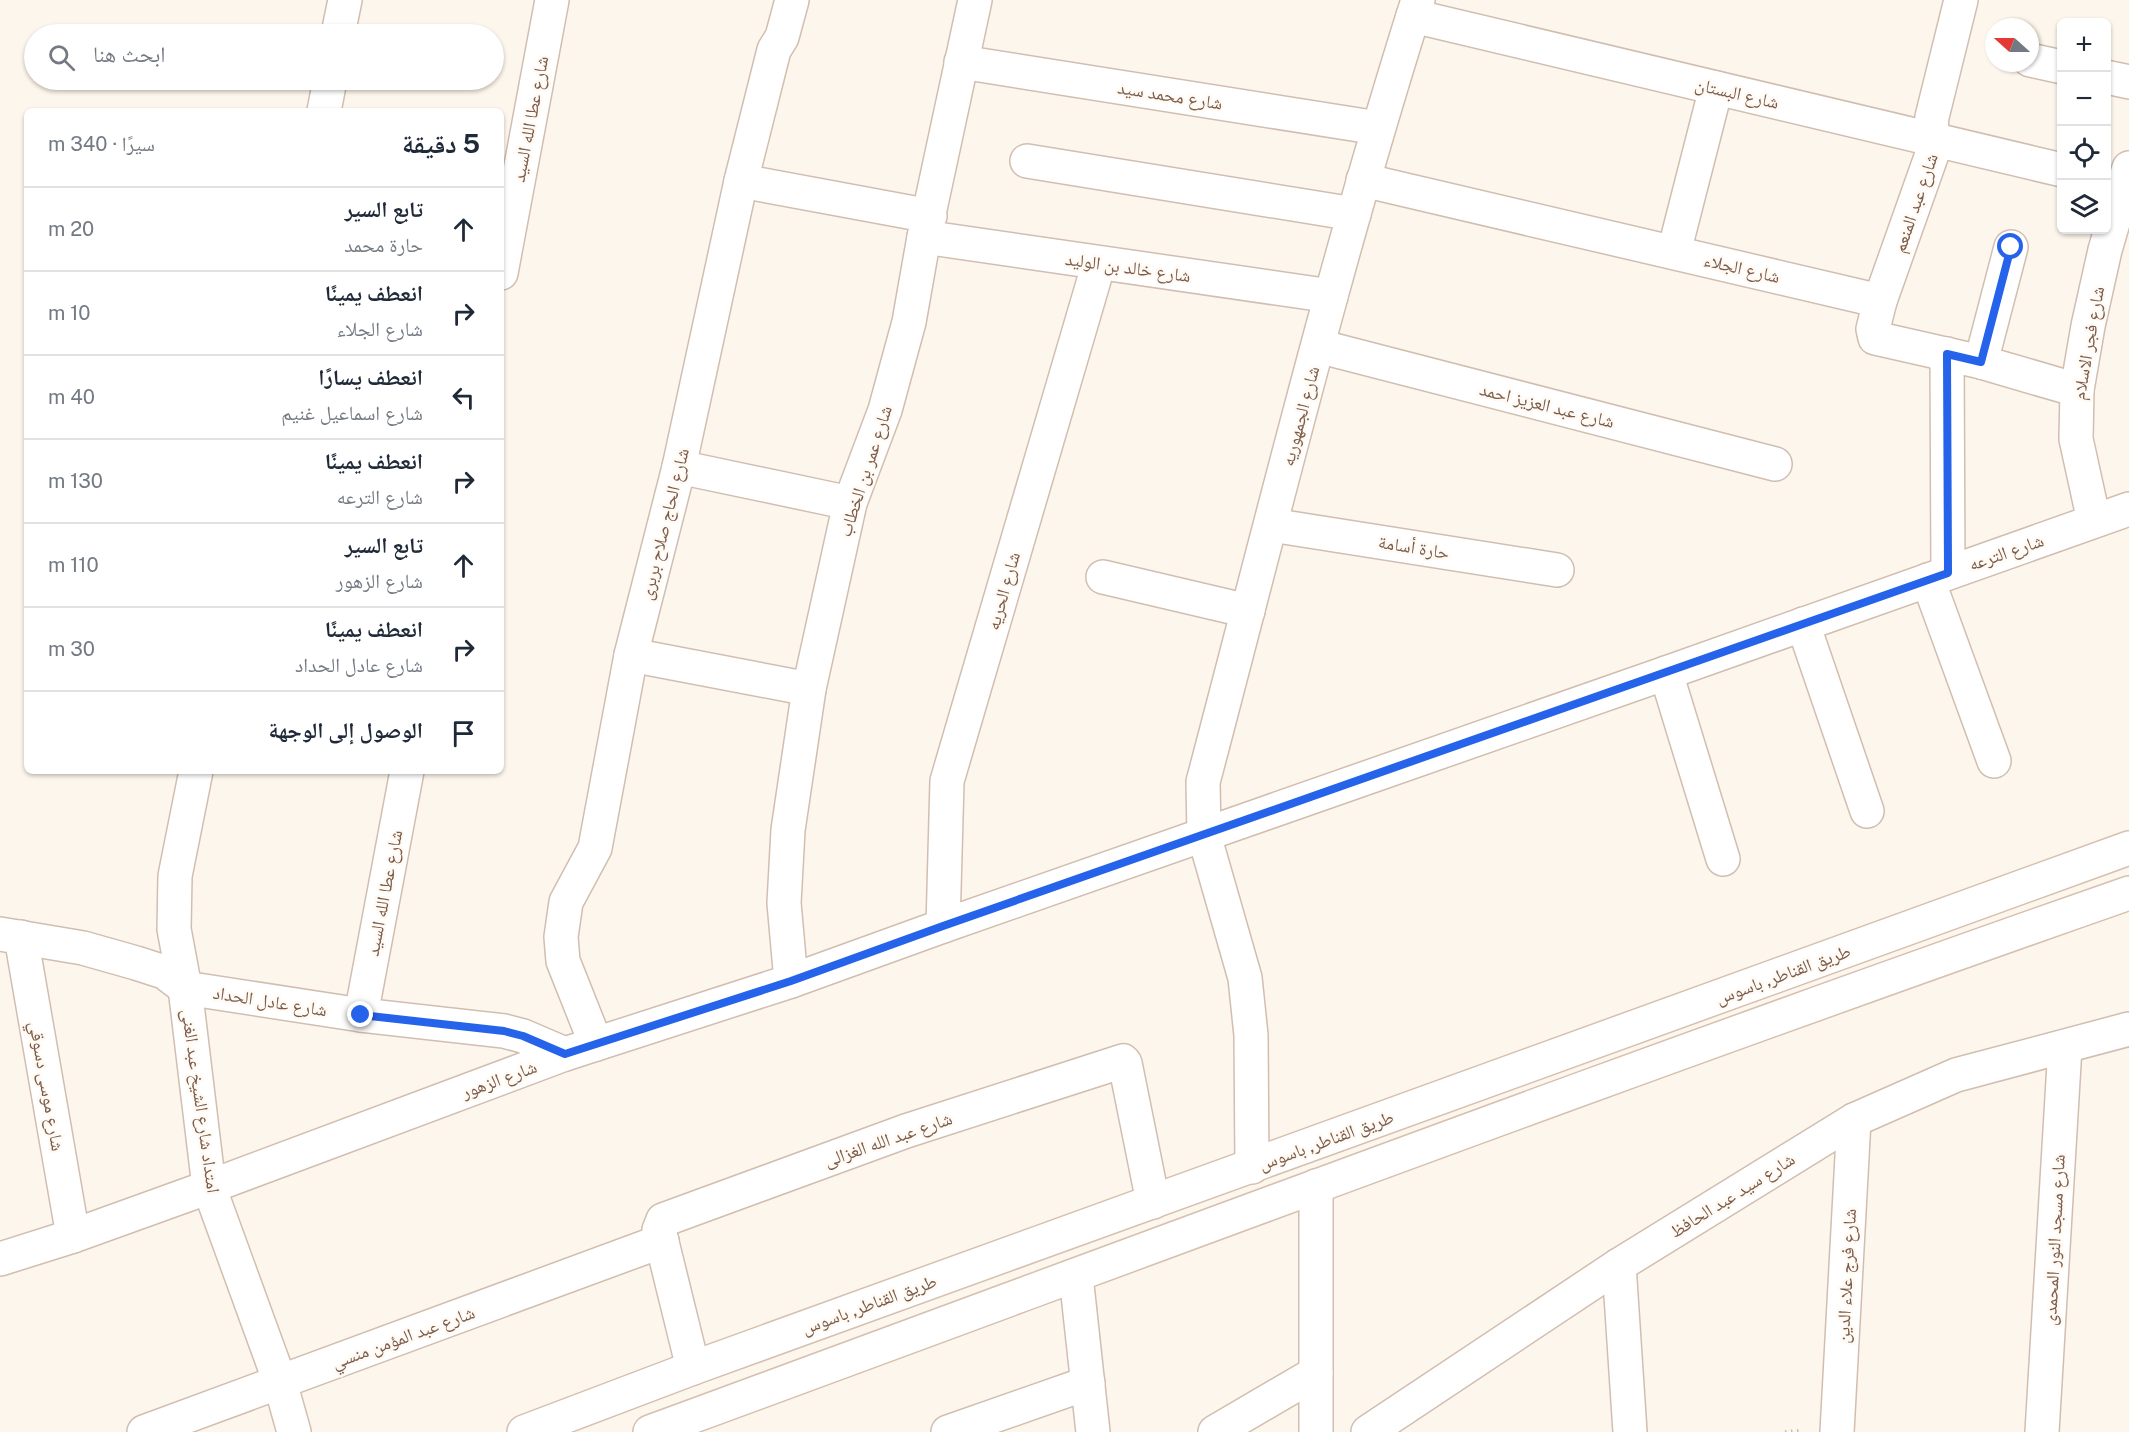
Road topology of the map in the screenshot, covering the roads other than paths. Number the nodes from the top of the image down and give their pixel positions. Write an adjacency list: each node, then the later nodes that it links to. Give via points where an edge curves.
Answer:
1 (345, 0): 7 (street)
2 (552, 0): 27 (street, شارع عطا الله السيد)
3 (792, 0): 22 (street, شارع الحاج صلاح بربرى, via 790,15 774,50)
4 (975, 0): 8 (street, شارع عمر بن الخطاب)
5 (1961, 0): 17 (street, شارع عبد المنعم, via 1932,117)
6 (1415, 8): 13 (street, شارع البستان); 16 (street, شارع الجمهوريه)
7 (340, 24)
8 (961, 62): 16 (street, شارع محمد سيد); 24 (street, شارع عمر بن الخطاب)
9 (2039, 62): 10 (street)
10 (2057, 66)
11 (2111, 78): 12 (street)
12 (2129, 82)
13 (1716, 88): 17 (street, شارع البستان); 26 (street)
14 (328, 90): 15 (street)
15 (325, 108)
16 (1378, 128): 21 (street, شارع الجمهوريه)
17 (1937, 140): 19 (street, شارع البستان); 30 (street, شارع عبد المنعم)
18 (1027, 160): 23 (street)
19 (2057, 170)
20 (2120, 178): 34 (street, شارع فجر الاسلام)
21 (1364, 180): 23 (street, شارع الجمهوريه); 26 (street, شارع الجلاء)
22 (741, 181): 24 (street, شارع خالد بن الوليد); 36 (street, شارع الحاج صلاح بربرى)
23 (1354, 214): 29 (street, شارع الجمهوريه)
24 (927, 226): 28 (street, شارع خالد بن الوليد); 37 (street, شارع عمر بن الخطاب, via 909,322 885,410)
25 (2011, 247): 33 (street)
26 (1674, 252): 30 (street, شارع الجلاء)
27 (504, 257)
28 (1100, 263): 29 (street, شارع خالد بن الوليد); 57 (street, شارع الحريه, via 947,782)
29 (1331, 296): 31 (street, شارع الجمهوريه)
30 (1881, 302): 32 (street, via 1873,329 1875,338)
31 (1318, 346): 35 (street, شارع عبد العزيز احمد); 40 (street, شارع الجمهوريه)
32 (1947, 354): 33 (street); 43 (street)
33 (1981, 362): 34 (street)
34 (2077, 390): 39 (street, شارع فجر الاسلام, via 2076,439)
35 (1775, 464)
36 (679, 467): 37 (street); 46 (street, شارع الحاج صلاح بربرى)
37 (850, 504): 48 (street, شارع عمر بن الخطاب)
38 (2129, 509): 39 (street, شارع الترعه)
39 (2094, 521): 43 (street, شارع الترعه)
40 (1271, 525): 41 (street, حارة أسامة); 44 (street, شارع الجمهوريه)
41 (1557, 570)
42 (1103, 577): 44 (street)
43 (1938, 577): 45 (street, شارع الترعه); 49 (street)
44 (1248, 611): 53 (street, شارع الجمهوريه, via 1203,782)
45 (1803, 624): 47 (street, شارع الترعه); 52 (street)
46 (631, 655): 48 (street); 63 (street, شارع الحاج صلاح بربرى, via 595,848 566,902 561,937 562,961)
47 (1666, 673): 53 (street, شارع الترعه); 55 (street)
48 (809, 689): 59 (street, شارع عمر بن الخطاب, via 788,830 784,903)
49 (1994, 761)
50 (195, 774): 60 (street, via 174,903 174,928)
51 (406, 774): 61 (street, شارع عطا الله السيد)
52 (1867, 812)
53 (1204, 835): 57 (street, شارع الزهور); 67 (street, شارع الجمهوريه, via 1245,978 1251,1035)
54 (2129, 848): 67 (street, طريق القناطر, باسوس)
55 (1723, 859)
56 (2129, 893): 68 (street)
57 (943, 926): 59 (street, شارع الزهور)
58 (11, 935): 60 (street, امتداد شارع الشيخ عبد الغنى, via 84,948 136,963 164,972); 71 (street, شارع موسى دسوقي)
59 (791, 981): 63 (street, شارع الزهور)
60 (185, 988): 61 (street, شارع عادل الحداد); 69 (street, امتداد شارع الشيخ عبد الغنى)
61 (361, 1015): 65 (street, شارع عادل الحداد, via 504,1031)
62 (2129, 1029): 64 (street, شارع سيد عبد الحافظ)
63 (596, 1044): 65 (street, شارع الزهور)
64 (2065, 1047): 66 (street, شارع سيد عبد الحافظ, via 1956,1076); 91 (street, شارع مسجد النور المحمدى)
65 (565, 1054): 69 (street, شارع الزهور)
66 (1854, 1120): 74 (street, شارع سيد عبد الحافظ); 90 (street, شارع فرج علاء الدين)
67 (1252, 1167): 70 (street, طريق القناطر, باسوس)
68 (1317, 1186): 75 (street); 77 (street)
69 (209, 1187): 71 (street, شارع الزهور); 78 (street, امتداد شارع الشيخ عبد الغنى)
70 (1153, 1202): 72 (street, شارع عبد الله الغزالى, via 1125,1062 1120,1060 906,1131 663,1220 659,1230); 76 (street, طريق القناطر, باسوس)
71 (73, 1236): 73 (street, شارع الزهور)
72 (662, 1241): 76 (street); 78 (street, شارع عبد المؤمن منسي)
73 (0, 1259)
74 (1619, 1265): 88 (street, شارع سيد عبد الحافظ); 89 (street)
75 (1076, 1276): 79 (street); 83 (street)
76 (693, 1368): 82 (street, طريق القناطر, باسوس)
77 (1316, 1373): 86 (street); 87 (street)
78 (280, 1382): 80 (street, شارع عبد المؤمن منسي); 81 (street, امتداد شارع الشيخ عبد الغنى)
79 (1088, 1383): 84 (street); 85 (street)
80 (144, 1432)
81 (294, 1432)
82 (524, 1432)
83 (650, 1432)
84 (948, 1432)
85 (1093, 1432)
86 (1215, 1432)
87 (1316, 1432)
88 (1368, 1432)
89 (1630, 1432)
90 (1837, 1432)
91 (2043, 1432)

